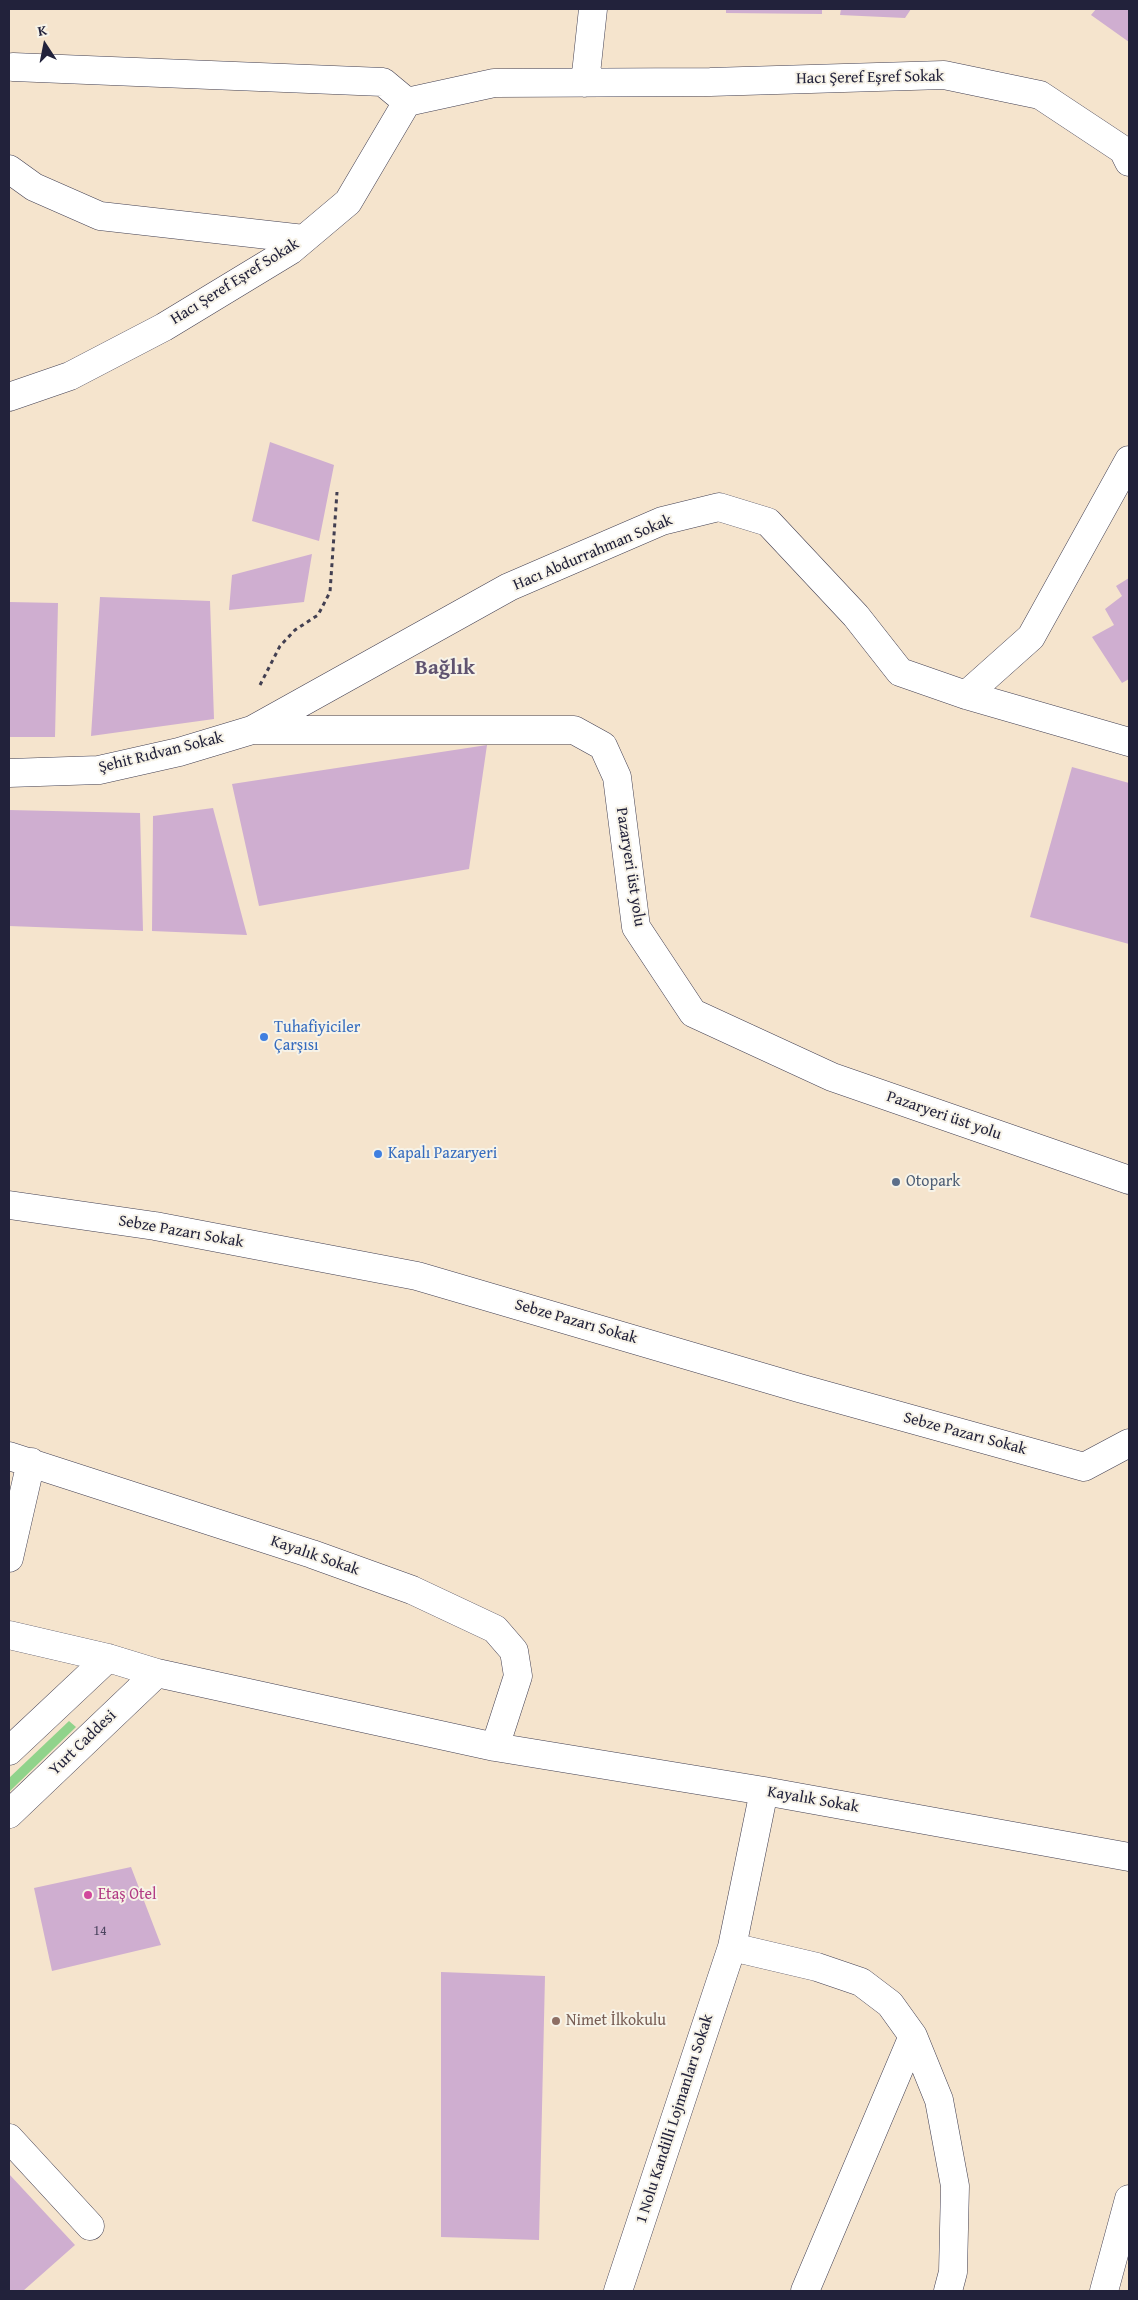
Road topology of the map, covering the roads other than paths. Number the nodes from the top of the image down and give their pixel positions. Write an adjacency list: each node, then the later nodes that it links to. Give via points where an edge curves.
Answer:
1 (593, 9): 3 (street)
2 (13, 67): 4 (street, via 383,82)
3 (585, 83): 4 (street, Hacı Şeref Eşref Sokak, via 494,83); 5 (street, Hacı Şeref Eşref Sokak, via 944,75 1040,95 1122,150)
4 (406, 102): 7 (street, Hacı Şeref Eşref Sokak, via 348,202)
5 (1129, 162)
6 (9, 168): 7 (street, via 34,187 100,216)
7 (304, 239): 8 (street, Hacı Şeref Eşref Sokak, via 164,327 70,376)
8 (9, 396)
9 (1129, 460): 10 (street, via 1031,637)
10 (966, 695): 11 (street, Hacı Abdurrahman Sokak, via 900,672 856,616 768,522 718,507 662,521 509,587); 12 (street, Hacı Abdurrahman Sokak)
11 (252, 730): 13 (street, Şehit Rıdvan Sokak, via 179,752 99,770); 14 (street, Pazaryeri üst yolu, via 574,730 603,746 617,777 636,927 694,1013 832,1077)
12 (1129, 742)
13 (9, 772)
14 (1129, 1180)
15 (9, 1205): 16 (street, Sebze Pazarı Sokak, via 155,1226 418,1276 799,1388 1084,1467)
16 (1129, 1443)
17 (20, 1459): 18 (street); 22 (street, Kayalık Sokak, via 312,1554 412,1590 496,1630 514,1651 518,1676)
18 (9, 1558)
19 (9, 1635): 20 (street, Kayalık Sokak)
20 (108, 1658): 21 (street, Kayalık Sokak); 23 (street)
21 (157, 1673): 22 (street, Kayalık Sokak); 25 (street, Yurt Caddesi)
22 (496, 1747): 24 (street, Kayalık Sokak)
23 (9, 1751)
24 (764, 1791): 26 (street, Kayalık Sokak); 27 (street, 1 Nolu Kandilli Lojmanları Sokak)
25 (9, 1814)
26 (1129, 1857)
27 (732, 1947): 28 (street, via 817,1967 861,1982 890,2004); 32 (street, 1 Nolu Kandilli Lojmanları Sokak)
28 (913, 2036): 33 (street); 34 (street, via 939,2100 955,2186 953,2272)
29 (9, 2138): 31 (street)
30 (1129, 2199): 35 (street)
31 (90, 2226)
32 (618, 2291)
33 (805, 2291)
34 (948, 2291)
35 (1104, 2291)

